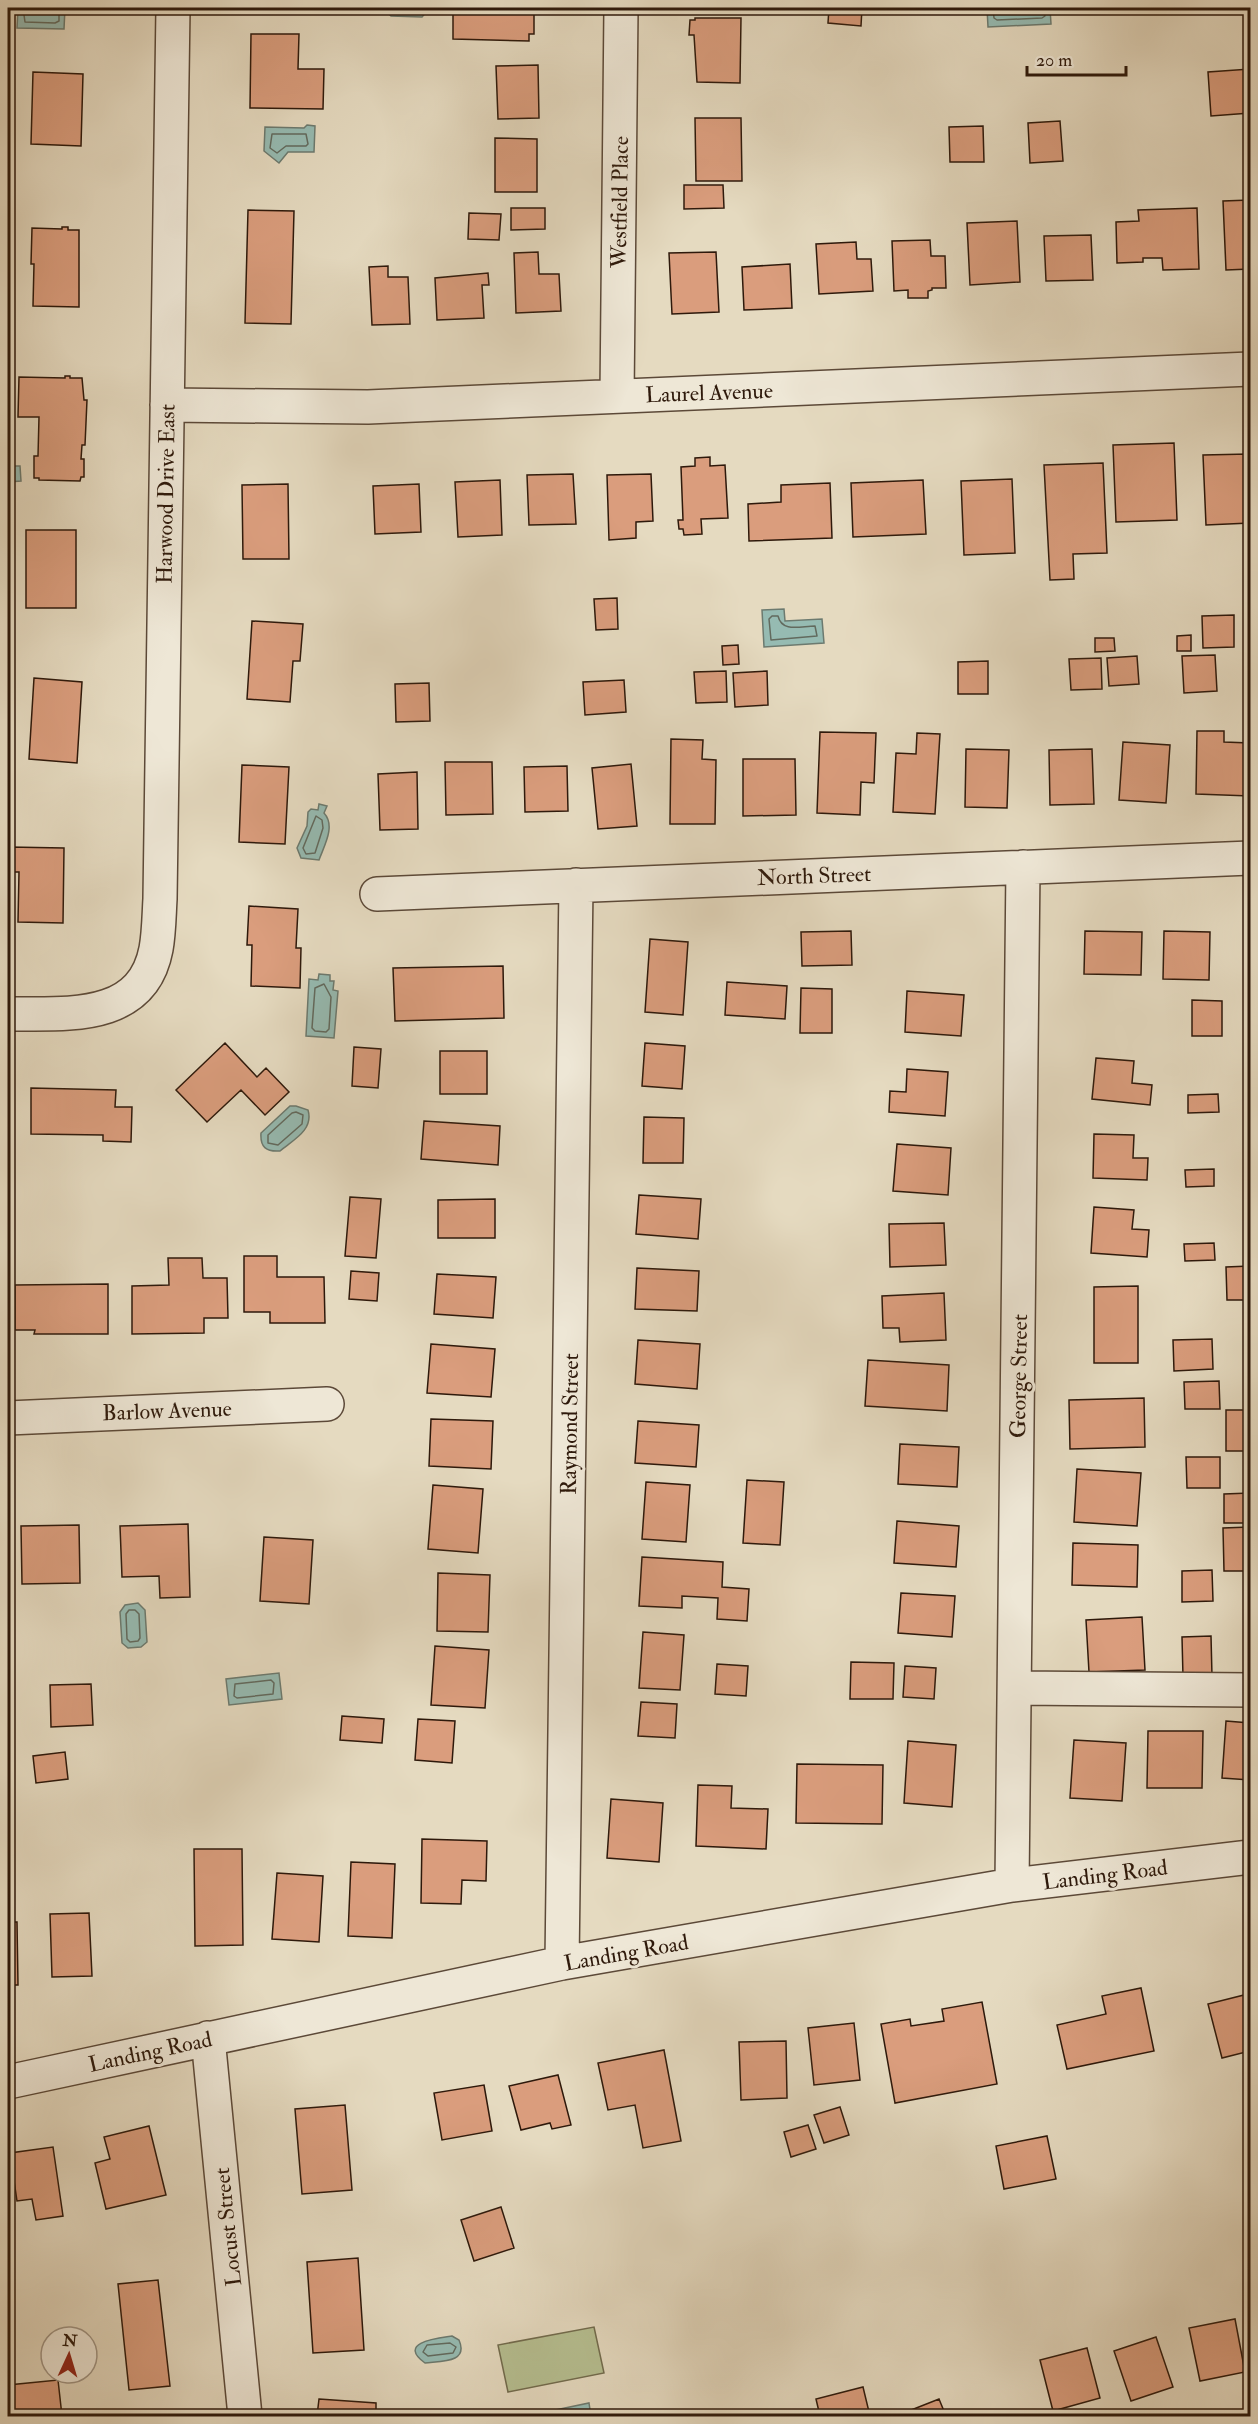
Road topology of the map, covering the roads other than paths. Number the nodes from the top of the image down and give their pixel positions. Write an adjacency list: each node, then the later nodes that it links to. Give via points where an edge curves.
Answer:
1 (173, 8): 5 (street, Harwood Drive East)
2 (621, 8): 4 (street, Westfield Place)
3 (1251, 369): 4 (street, Laurel Avenue)
4 (617, 396): 5 (street, Laurel Avenue, via 361,407)
5 (167, 405): 10 (street, Harwood Drive East, via 156,951 145,979 124,1001 82,1013)
6 (1251, 858): 7 (street, North Street)
7 (1023, 867): 8 (street, North Street); 13 (street, George Street)
8 (576, 885): 9 (street, North Street); 17 (street, Raymond Street)
9 (377, 894)
10 (8, 1014)
11 (327, 1404): 12 (street, Barlow Avenue)
12 (8, 1418)
13 (1015, 1688): 14 (street); 16 (street, George Street)
14 (1251, 1690)
15 (1251, 1857): 16 (street, Landing Road)
16 (1012, 1885): 17 (street, Landing Road)
17 (562, 1963): 18 (street, Landing Road)
18 (208, 2038): 19 (street, Landing Road); 20 (street, Locust Street)
19 (8, 2082)
20 (245, 2416)

